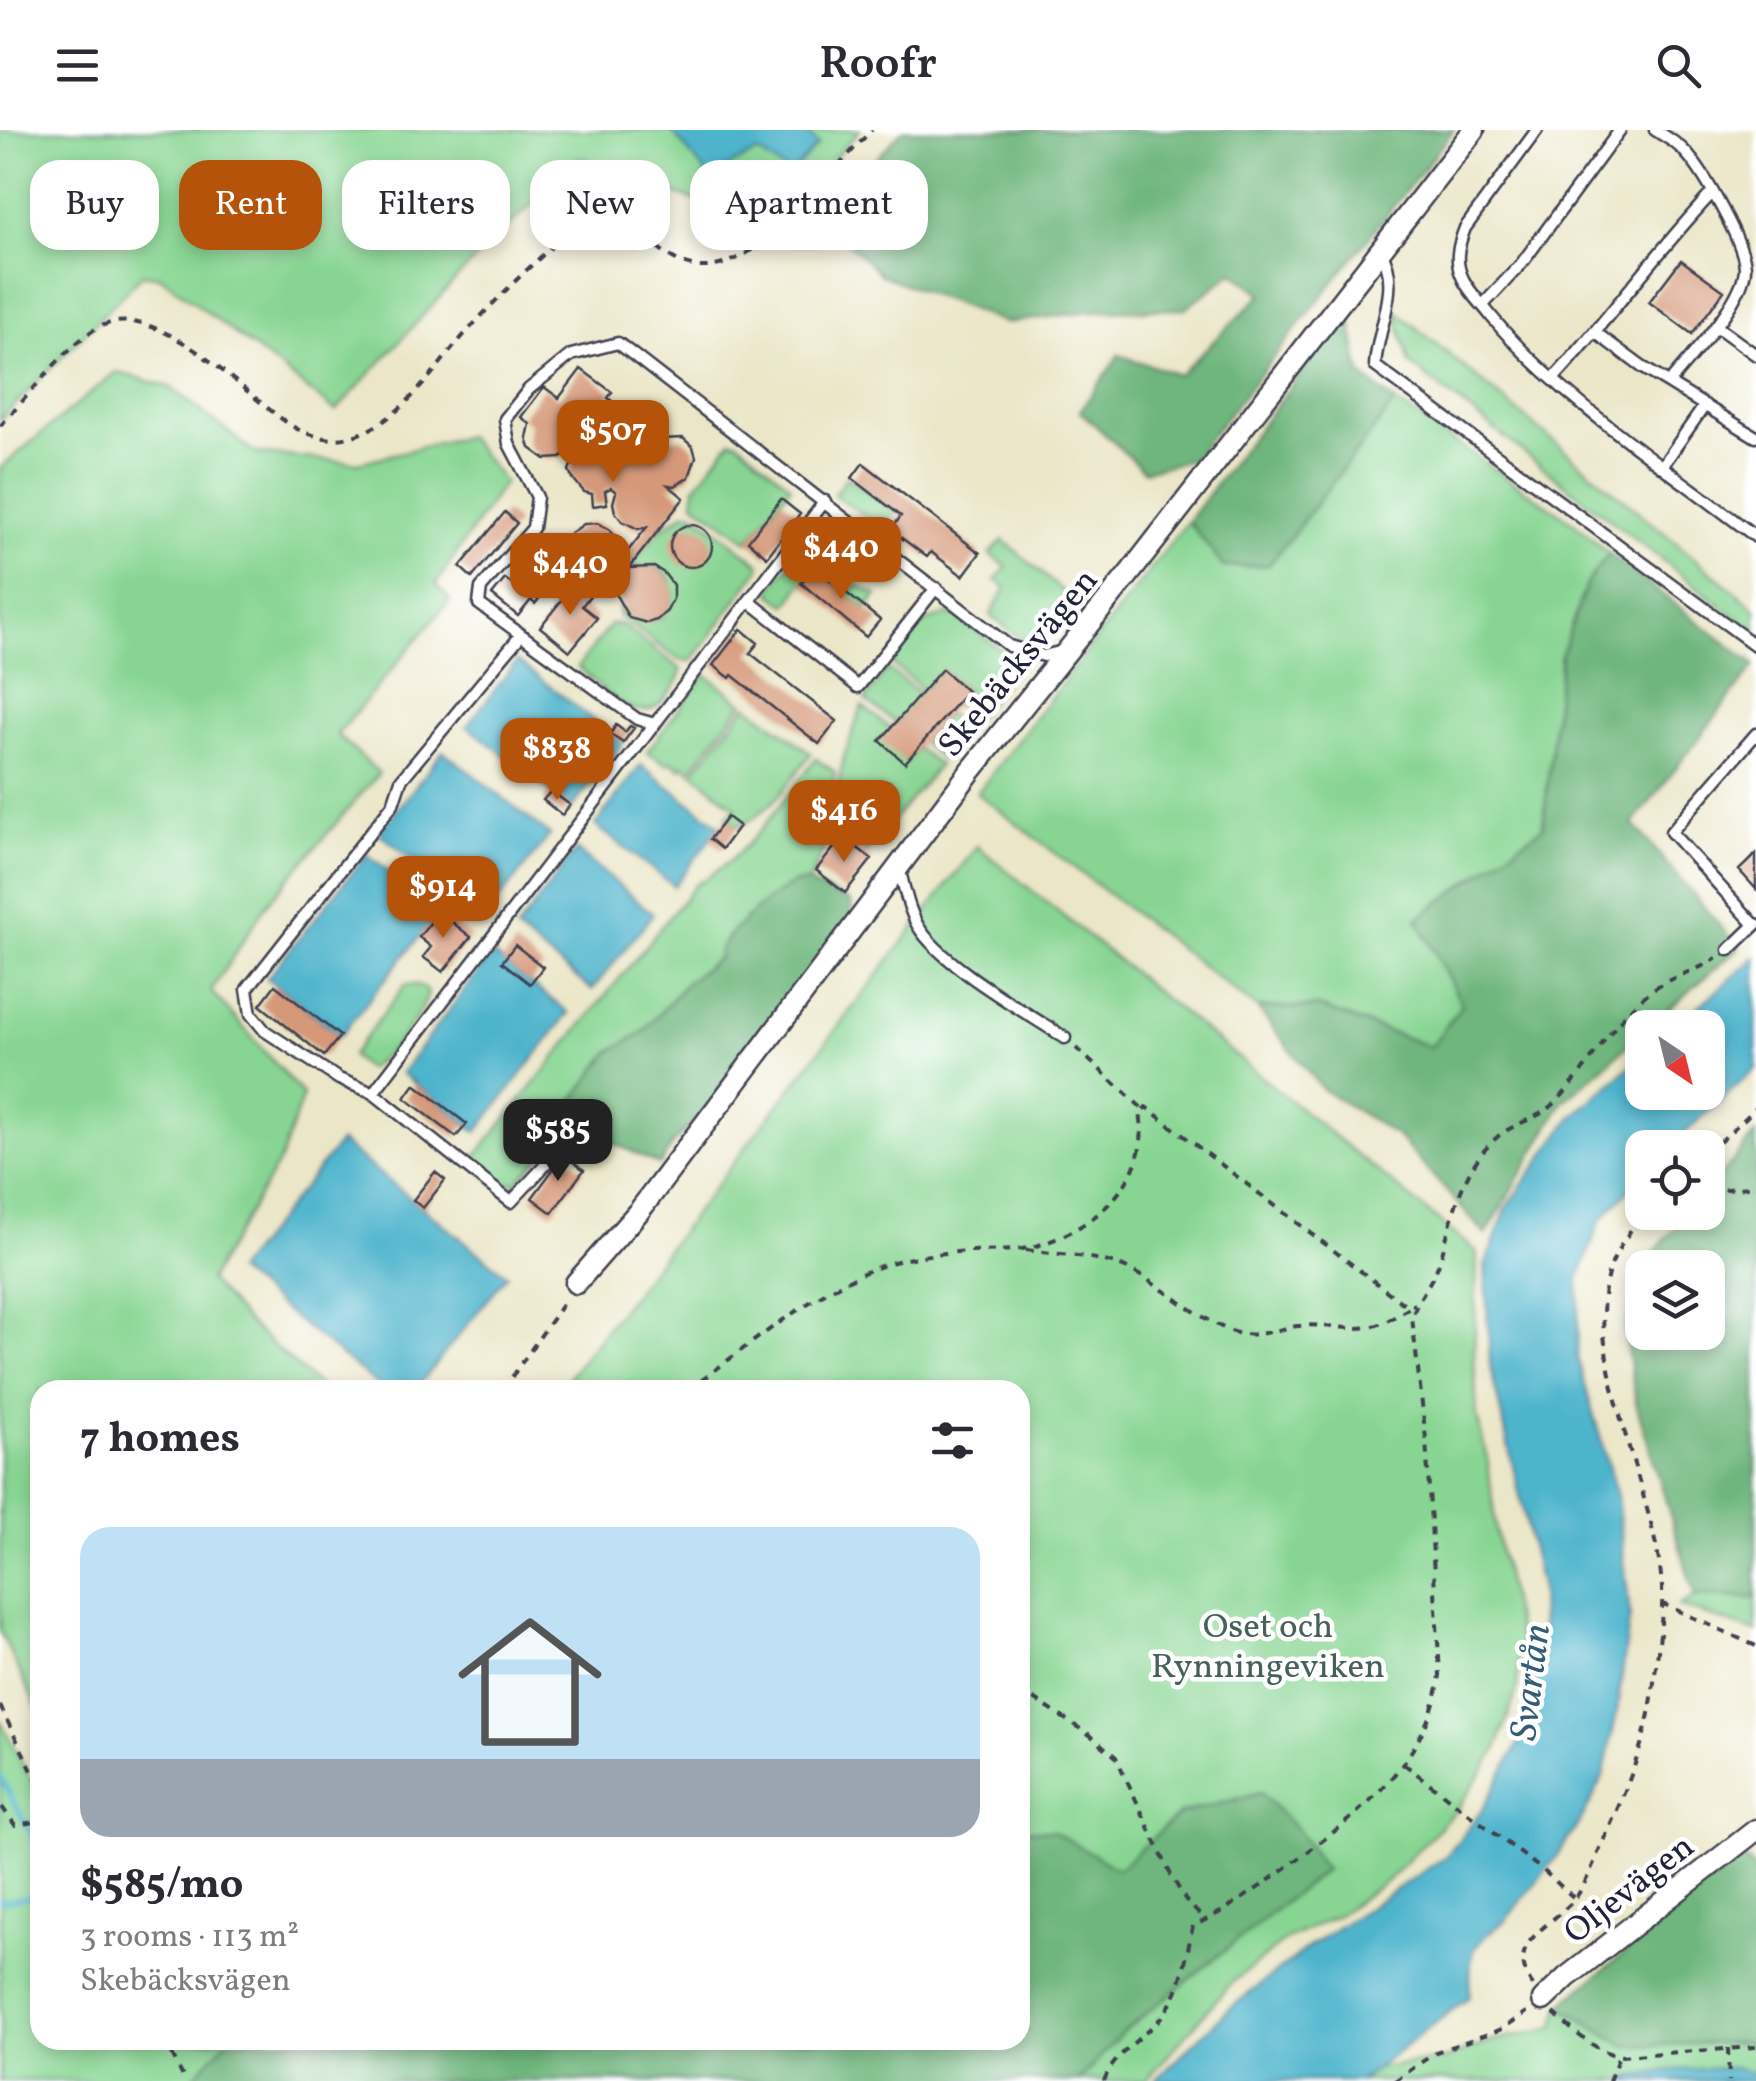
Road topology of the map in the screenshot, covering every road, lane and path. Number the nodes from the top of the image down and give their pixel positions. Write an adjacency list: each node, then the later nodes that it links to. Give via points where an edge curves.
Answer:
1 (872, 130): 17 (path, via 773,232 728,263 680,262 619,217 589,218 475,322 411,397 346,439 298,429 170,334 122,320 91,332)
2 (1474, 130): 7 (street, Skebäcksvägen)
3 (1536, 130): 10 (lane, via 1458,244 1464,281)
4 (1620, 130): 10 (lane, via 1522,264)
5 (1656, 130): 6 (lane, via 1684,150)
6 (1713, 192): 8 (lane, via 1734,236); 12 (lane)
7 (1381, 251): 25 (lane, via 1392,277 1375,366); 26 (street, Skebäcksvägen)
8 (1742, 276): 9 (lane); 11 (lane)
9 (1756, 278)
10 (1483, 305): 14 (lane, via 1512,342)
11 (1716, 326): 13 (lane); 15 (lane)
12 (1596, 333): 14 (lane); 15 (lane)
13 (1756, 355)
14 (1554, 378): 19 (lane)
15 (1669, 382): 16 (lane)
16 (1705, 405): 18 (lane); 19 (lane)
17 (0, 426)
18 (1756, 437)
19 (1663, 465): 21 (lane)
20 (825, 500): 22 (lane); 23 (lane); 24 (lane, via 618,343 571,356 529,389 506,418 509,444 537,497 533,528 481,588 478,604)
21 (1756, 536)
22 (936, 588): 23 (lane, via 858,687); 26 (lane, via 1009,646 1044,656)
23 (749, 601): 27 (lane)
24 (520, 635): 27 (lane, via 637,720); 33 (lane, via 400,780 393,804 247,989 251,1014 265,1031)
25 (1756, 646)
26 (1069, 649): 29 (street, Skebäcksvägen)
27 (655, 724): 33 (lane)
28 (1756, 734): 30 (lane, via 1672,832)
29 (899, 866): 32 (lane, via 920,929 967,971); 42 (street, Skebäcksvägen, via 640,1210)
30 (1756, 925): 31 (lane)
31 (1729, 950): 43 (path, via 1654,989 1554,1104 1492,1142 1463,1179 1435,1272)
32 (1065, 1038): 35 (path)
33 (373, 1093): 37 (lane, via 510,1202 563,1146)
34 (1756, 1108): 36 (path)
35 (1143, 1110): 41 (path, via 1139,1156 1118,1196 1072,1228); 43 (path, via 1401,1302)
36 (1725, 1137)
37 (586, 1152)
38 (1756, 1186): 39 (path)
39 (1725, 1189)
40 (1630, 1230): 46 (path, via 1608,1274 1603,1317 1609,1366 1654,1532)
41 (1020, 1250): 43 (path, via 1126,1268 1239,1333 1377,1325); 45 (path, via 939,1254 871,1270)
42 (576, 1283): 44 (path)
43 (1415, 1305): 50 (path, via 1440,1675 1432,1713)
44 (511, 1380)
45 (703, 1380)
46 (1660, 1603): 47 (path); 55 (path, via 1654,1686 1634,1766)
47 (1756, 1646)
48 (1030, 1694): 56 (path, via 1116,1757 1171,1875)
49 (0, 1706): 51 (path)
50 (1404, 1764): 55 (path); 56 (path, via 1342,1826)
51 (30, 1768)
52 (2, 1807): 53 (path, via 15,1825)
53 (30, 1823)
54 (1756, 1830): 57 (street, Oljevägen)
55 (1575, 1899): 57 (path, via 1524,1950 1528,1979)
56 (1205, 1921): 64 (path, via 1193,1926 1172,2003)
57 (1543, 2000): 61 (path, via 1590,2042); 62 (path, via 1502,2029 1436,2052)
58 (1756, 2047): 59 (path)
59 (1728, 2048): 61 (path); 66 (path)
60 (170, 2050): 63 (path)
61 (1620, 2056): 65 (path)
62 (1397, 2080)
63 (185, 2081)
64 (1104, 2081)
65 (1609, 2081)
66 (1729, 2081)

